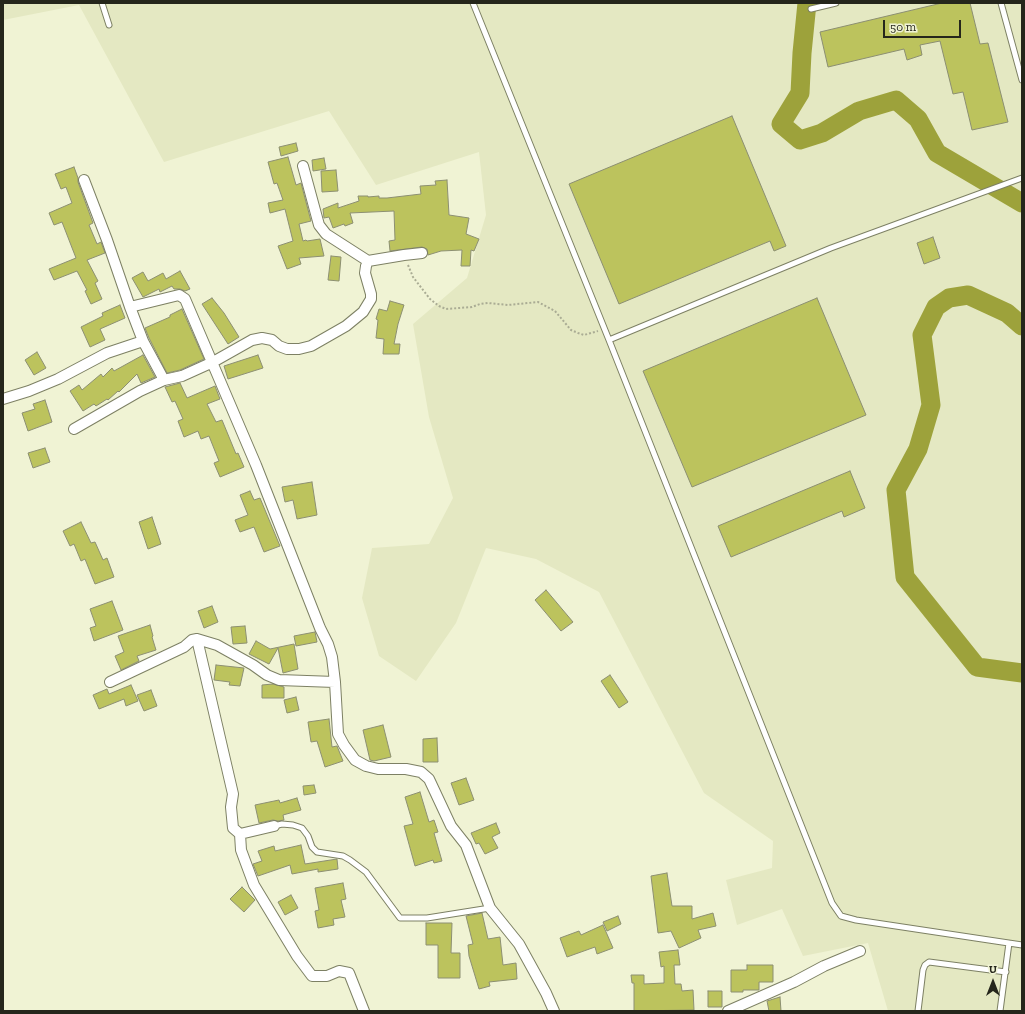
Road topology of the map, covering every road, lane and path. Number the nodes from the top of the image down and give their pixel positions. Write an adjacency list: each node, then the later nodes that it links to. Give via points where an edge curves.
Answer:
1 (102, 3): 6 (lane)
2 (473, 3): 15 (lane)
3 (836, 3): 5 (lane)
4 (1001, 3): 7 (lane)
5 (811, 9)
6 (109, 25)
7 (1022, 80)
8 (303, 166): 13 (street, via 319,225 326,234)
9 (1022, 178): 16 (lane, via 831,248)
10 (84, 180): 14 (street)
11 (422, 253): 12 (street)
12 (404, 254): 13 (street); 15 (path, via 413,277 426,294 446,309 488,303 508,305 538,302 555,311 571,330 578,333 584,335)
13 (368, 261): 18 (street, via 365,273 370,299 364,312 346,326 311,346 299,349 287,349 272,340 262,338 252,340)
14 (130, 307): 17 (street); 18 (street, via 179,295 186,299)
15 (605, 329): 16 (lane)
16 (609, 340): 28 (lane, via 832,903 841,916 856,920)
17 (144, 341): 19 (street); 20 (street, via 107,353 58,379)
18 (213, 362): 19 (street, via 182,376); 24 (street, via 328,644)
19 (164, 380): 21 (street)
20 (3, 399)
21 (74, 429)
22 (197, 639): 23 (street); 24 (street, via 217,644 279,680); 26 (street, via 233,794 231,807 234,828)
23 (110, 682)
24 (335, 682): 27 (street, via 338,734 344,745 355,760 366,766 421,772 429,779 450,826 466,845)
25 (274, 826): 26 (street); 27 (lane, via 282,824 302,828 317,852 343,856 350,860 366,872 400,918 427,918)
26 (240, 834): 32 (street, via 241,850 254,885 297,956 312,976 327,976 339,971 349,973)
27 (490, 908): 33 (street, via 519,944)
28 (1009, 943): 29 (lane); 31 (lane)
29 (1022, 945)
30 (860, 952): 34 (street)
31 (1006, 972): 35 (lane, via 929,962 923,970); 36 (lane)
32 (364, 1011)
33 (554, 1011)
34 (728, 1011)
35 (918, 1011)
36 (1000, 1011)

